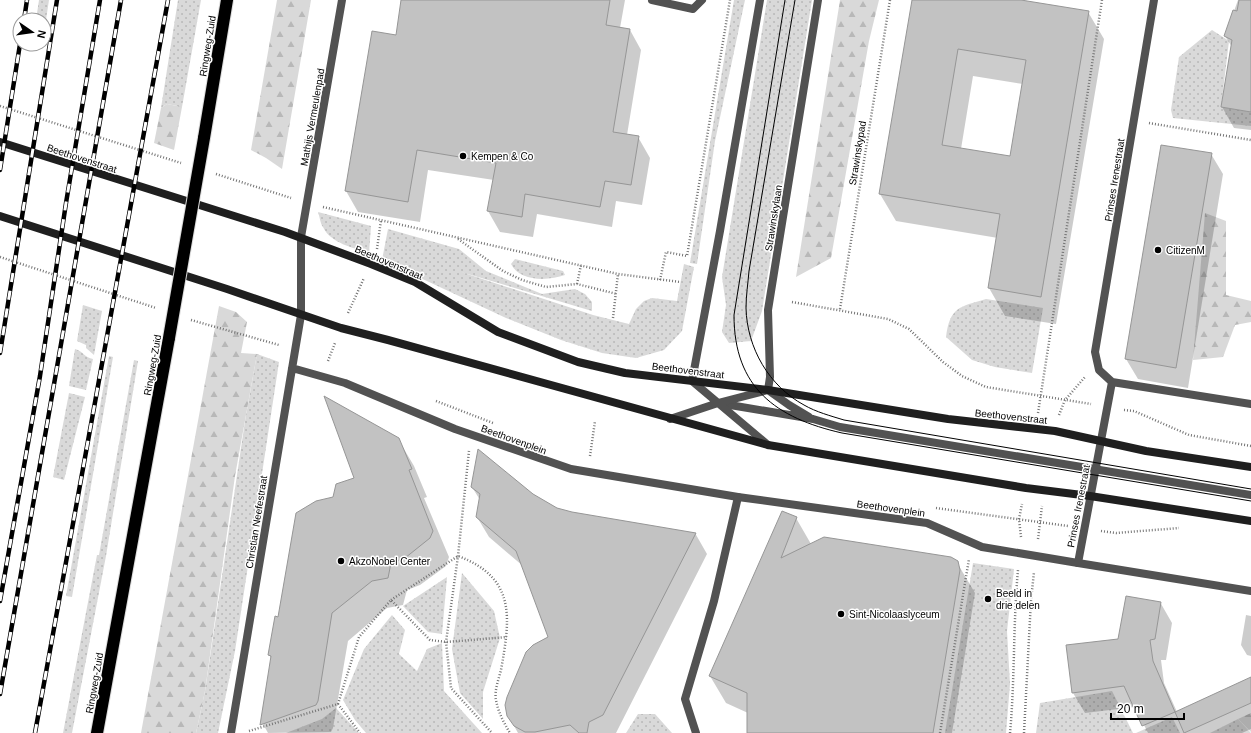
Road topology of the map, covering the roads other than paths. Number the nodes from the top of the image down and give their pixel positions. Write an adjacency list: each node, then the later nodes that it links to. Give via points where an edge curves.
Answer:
1 (227, 0): 30 (highway, Ringweg-Zuid, bridge)
2 (342, 0): 10 (street, Mathijs Vermeulenpad)
3 (652, 0): 4 (street, via 692,9)
4 (702, 0)
5 (760, 0): 13 (street)
6 (818, 0): 15 (street, Strawinskylaan, via 768,310)
7 (1154, 0): 14 (street, Prinses Irenestraat, via 1095,352 1099,370)
8 (0, 142): 10 (main road, Beethovenstraat)
9 (0, 216): 11 (main road)
10 (301, 237): 11 (street, Mathijs Vermeulenpad); 13 (main road, Beethovenstraat, via 415,282 498,332 546,351 578,362 625,373)
11 (301, 315): 12 (street, Christian Neefestraat); 18 (main road)
12 (292, 368): 26 (street, Beethovenplein, via 344,383 471,434 571,469); 31 (street, Christian Neefestraat)
13 (692, 381): 15 (main road, Beethovenstraat); 16 (street)
14 (1112, 382): 17 (street); 20 (street, Prinses Irenestraat)
15 (768, 390): 16 (street); 19 (street, Beethovenstraat); 20 (main road, Beethovenstraat, via 948,419 1055,431)
16 (718, 403): 18 (street); 19 (street, Beethovenstraat); 21 (street)
17 (1251, 404)
18 (670, 419): 21 (main road)
19 (813, 419): 23 (street, Beethovenstraat, via 840,427)
20 (1100, 440): 22 (main road, Beethovenstraat, via 1146,451); 23 (street, Prinses Irenestraat)
21 (768, 445): 25 (main road, via 1018,487)
22 (1251, 467)
23 (1095, 469): 24 (street, Beethovenstraat); 25 (street, Prinses Irenestraat)
24 (1251, 495)
25 (1090, 496): 27 (main road); 28 (street, Prinses Irenestraat)
26 (738, 497): 28 (street, Beethovenplein, via 927,523 982,547); 32 (street, via 714,602 685,699)
27 (1251, 521)
28 (1078, 562): 29 (street)
29 (1251, 591)
30 (97, 733)
31 (231, 733)
32 (696, 733)

